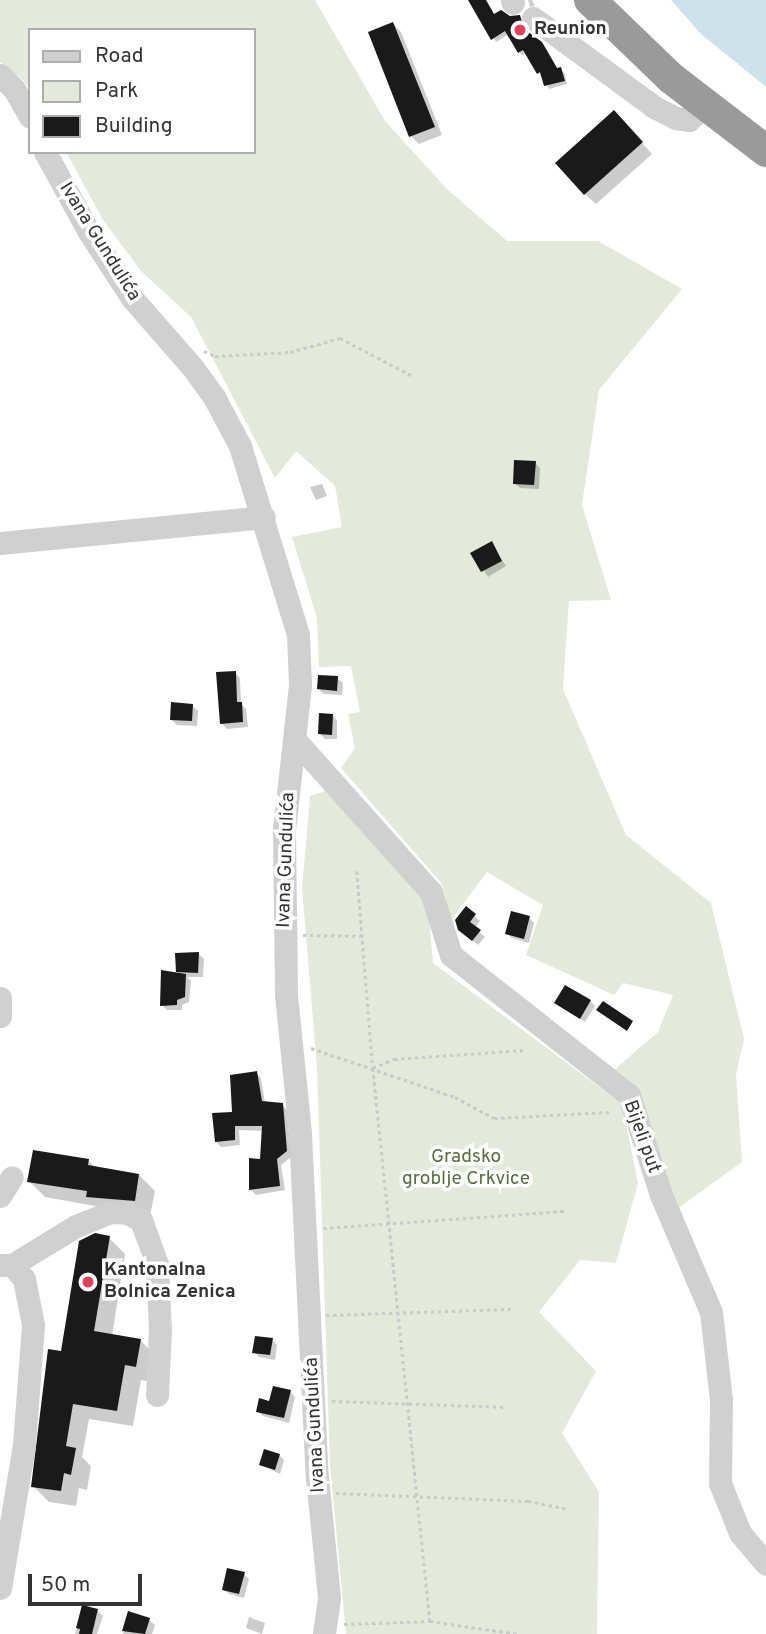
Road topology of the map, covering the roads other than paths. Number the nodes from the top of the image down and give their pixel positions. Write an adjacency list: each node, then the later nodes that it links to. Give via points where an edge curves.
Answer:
1 (590, 0): 4 (highway)
2 (533, 18): 4 (street, via 654,107 688,120)
3 (0, 75): 5 (street)
4 (703, 106): 6 (highway)
5 (28, 114)
6 (766, 152)
7 (46, 154): 8 (street, Ivana Gundulića, via 132,298 214,397 240,446)
8 (264, 517): 9 (street); 10 (street, Ivana Gundulića, via 298,635)
9 (0, 543)
10 (295, 740): 15 (street, Bijeli put, via 431,892 451,955 629,1096 661,1195 710,1312 721,1399 720,1483 740,1533); 17 (street, Ivana Gundulića, via 284,830 285,934 318,1492 329,1598)
11 (0, 998): 12 (street)
12 (0, 1016)
13 (6, 1265): 14 (street, via 110,1212 141,1220 157,1264); 16 (street, via 24,1279 33,1325 24,1445)
14 (157, 1395)
15 (766, 1564)
16 (0, 1588)
17 (325, 1629)

